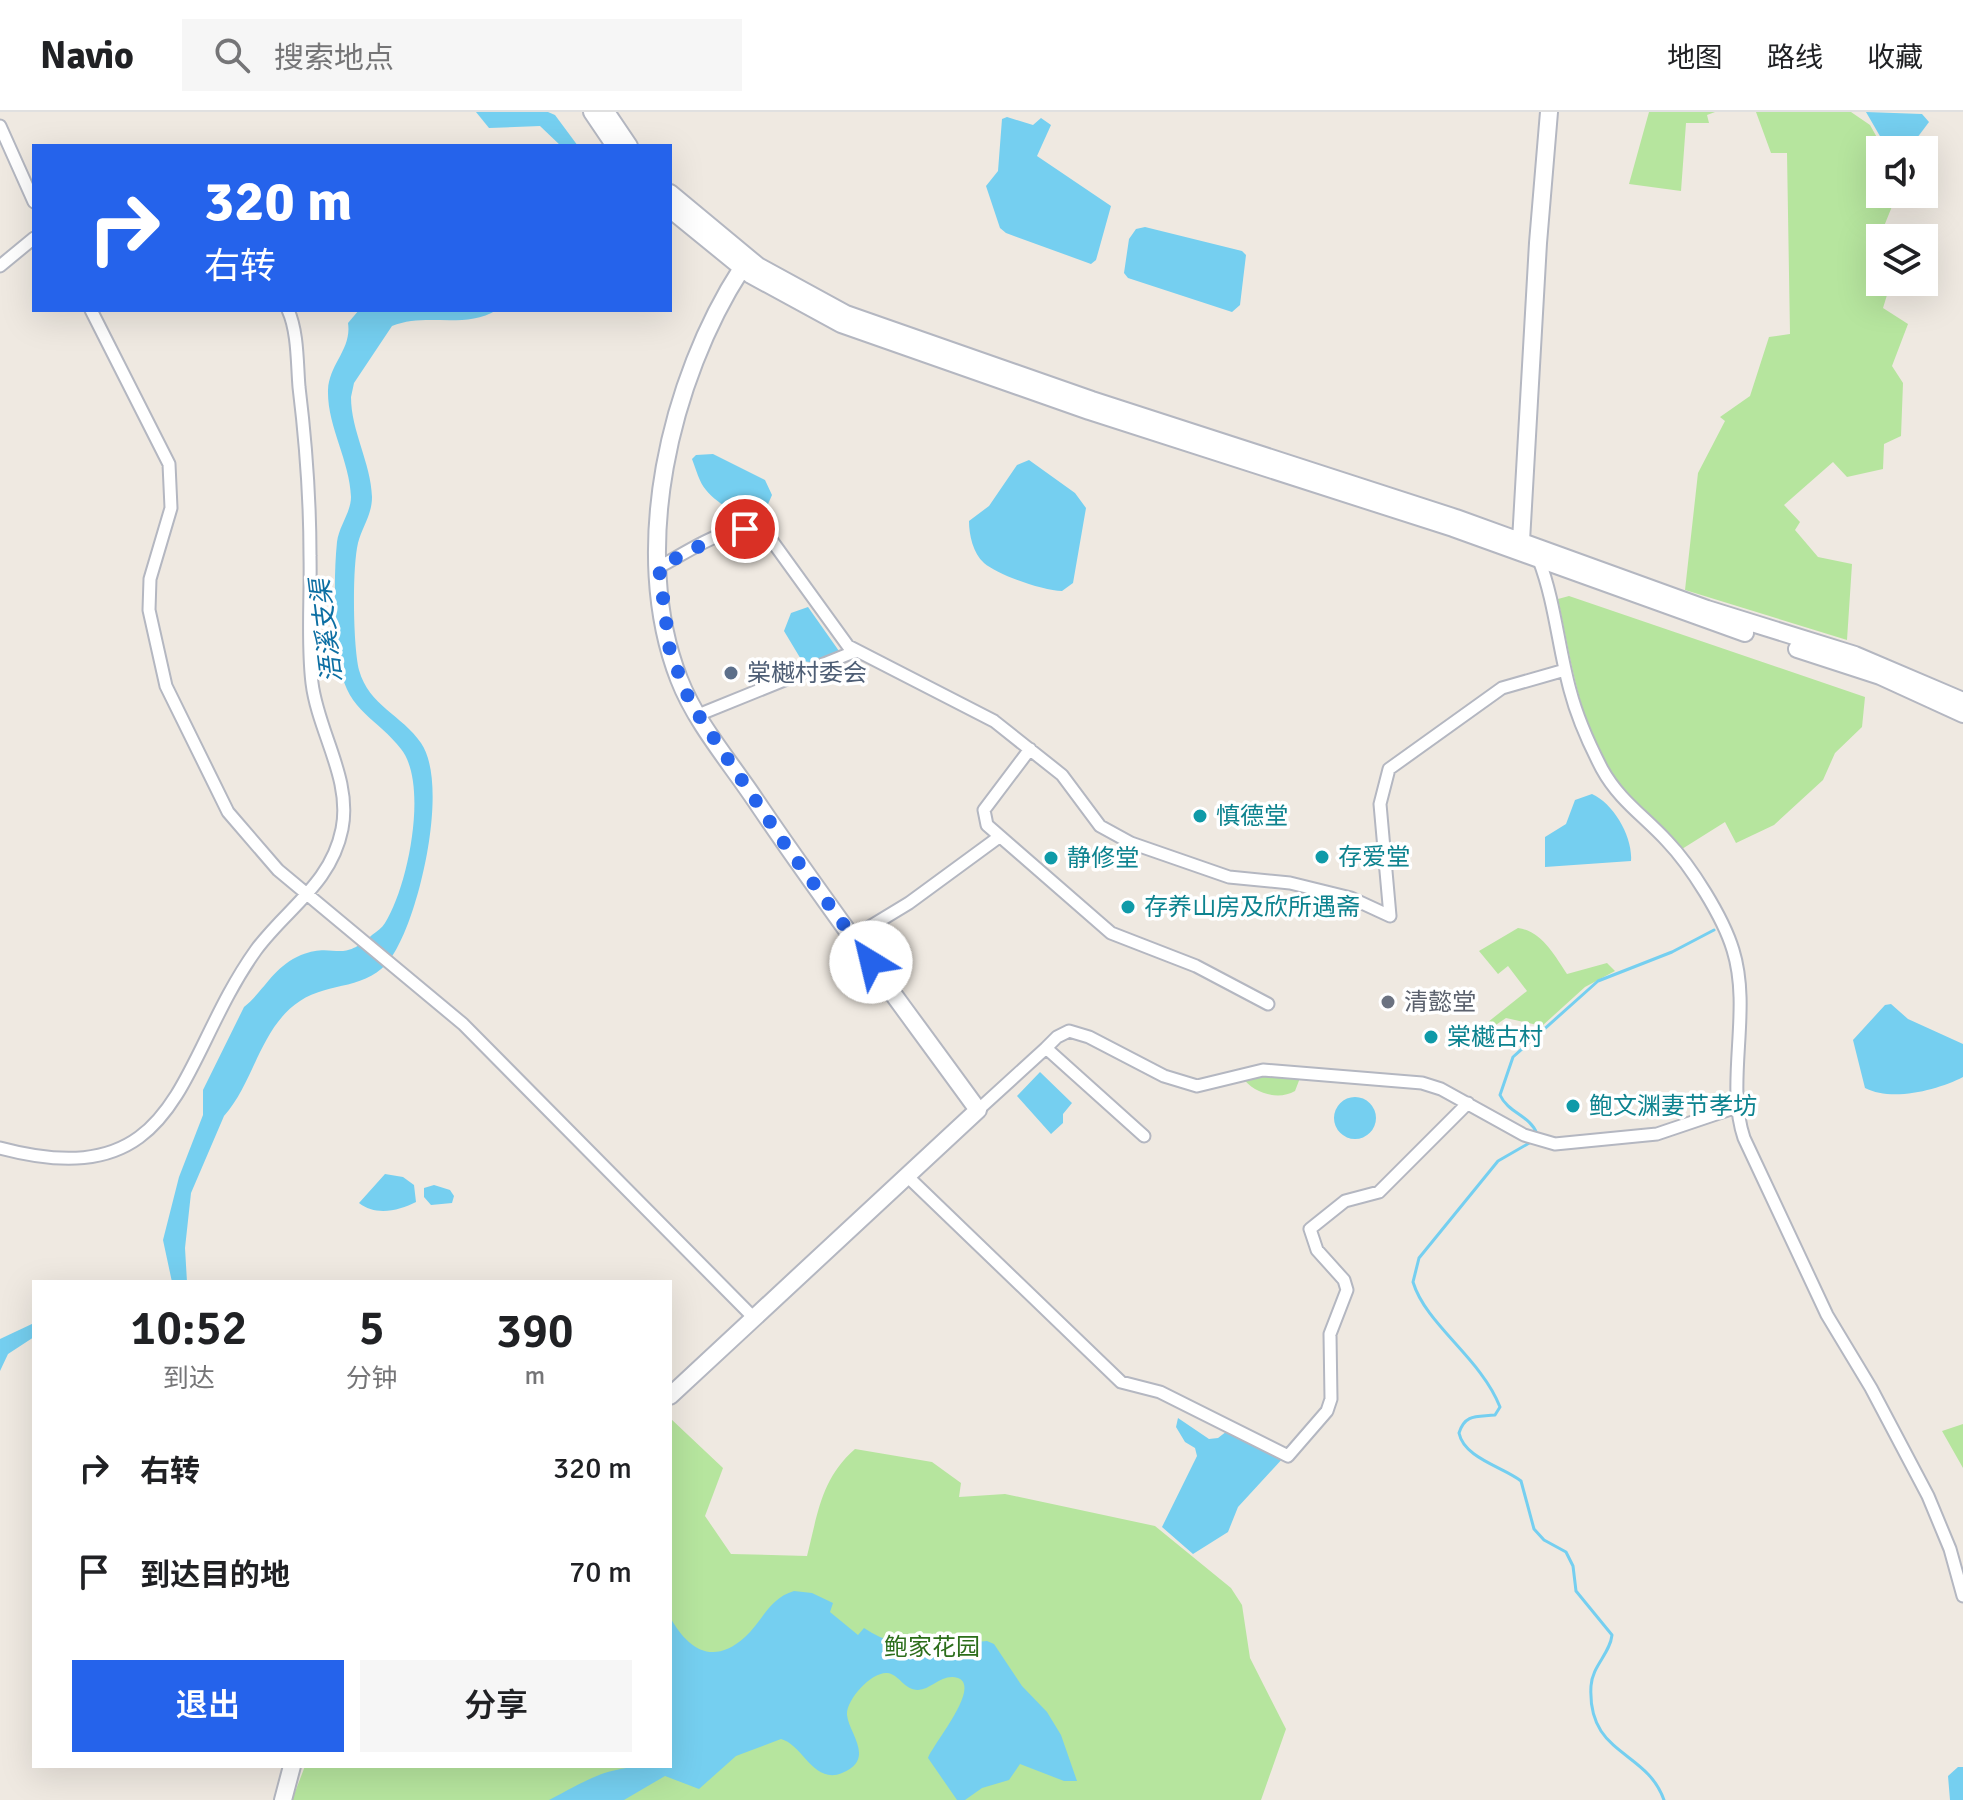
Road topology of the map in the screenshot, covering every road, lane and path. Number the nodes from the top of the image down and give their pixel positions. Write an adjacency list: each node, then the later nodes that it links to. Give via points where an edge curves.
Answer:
1 (592, 112): 5 (main road)
2 (606, 112): 6 (main road)
3 (1549, 112): 15 (main road)
4 (0, 126): 8 (street)
5 (614, 144)
6 (628, 144)
7 (672, 195): 15 (main road, via 758,266 846,314)
8 (32, 198)
9 (672, 211): 12 (main road)
10 (32, 240): 11 (street)
11 (0, 266)
12 (742, 268): 16 (main road, via 795,302 865,334); 17 (main road, via 702,339 680,400 665,473)
13 (92, 312): 25 (street, via 169,464 171,508 148,599 166,686 228,812 264,857)
14 (288, 312): 25 (street, via 309,479 312,685 344,805 332,859)
15 (1521, 541): 20 (main road, via 1884,666)
16 (1539, 560): 19 (street); 21 (main road, via 1880,676)
17 (659, 567): 18 (street, via 728,532 754,528 767,534 835,632); 22 (main road, via 670,652)
18 (856, 651): 22 (street); 23 (street, via 994,721)
19 (1565, 670): 23 (street, via 1502,688 1386,773 1380,804 1390,916 1351,898 1290,883 1229,877 1131,843 1100,826 1071,784); 30 (street, via 1583,730 1610,781 1677,852 1730,941 1739,975 1741,1021)
20 (1963, 701)
21 (1963, 714)
22 (698, 715): 26 (main road)
23 (1030, 749): 24 (street, via 984,810 984,819)
24 (999, 837): 26 (street); 27 (street, via 1111,933 1196,966)
25 (309, 896): 33 (street, via 255,951 158,1124 118,1148 74,1160 43,1160); 35 (street, via 463,1024)
26 (853, 937): 31 (main road)
27 (1268, 1004)
28 (1046, 1048): 29 (street, via 1069,1031 1184,1083 1210,1084 1263,1070 1402,1079); 31 (street); 32 (street)
29 (1468, 1103): 30 (street, via 1534,1139 1565,1145 1657,1134); 34 (street, via 1379,1192 1345,1201 1310,1229 1317,1250 1347,1290 1330,1334 1327,1411 1288,1456 1160,1392 1121,1382)
30 (1737, 1107): 37 (street, via 1744,1138 1827,1315 1928,1496)
31 (978, 1110): 34 (main road)
32 (1144, 1136)
33 (0, 1148)
34 (907, 1176): 35 (main road)
35 (754, 1318): 36 (main road)
36 (672, 1394)
37 (1963, 1596)
38 (291, 1768): 39 (main road)
39 (283, 1800)

